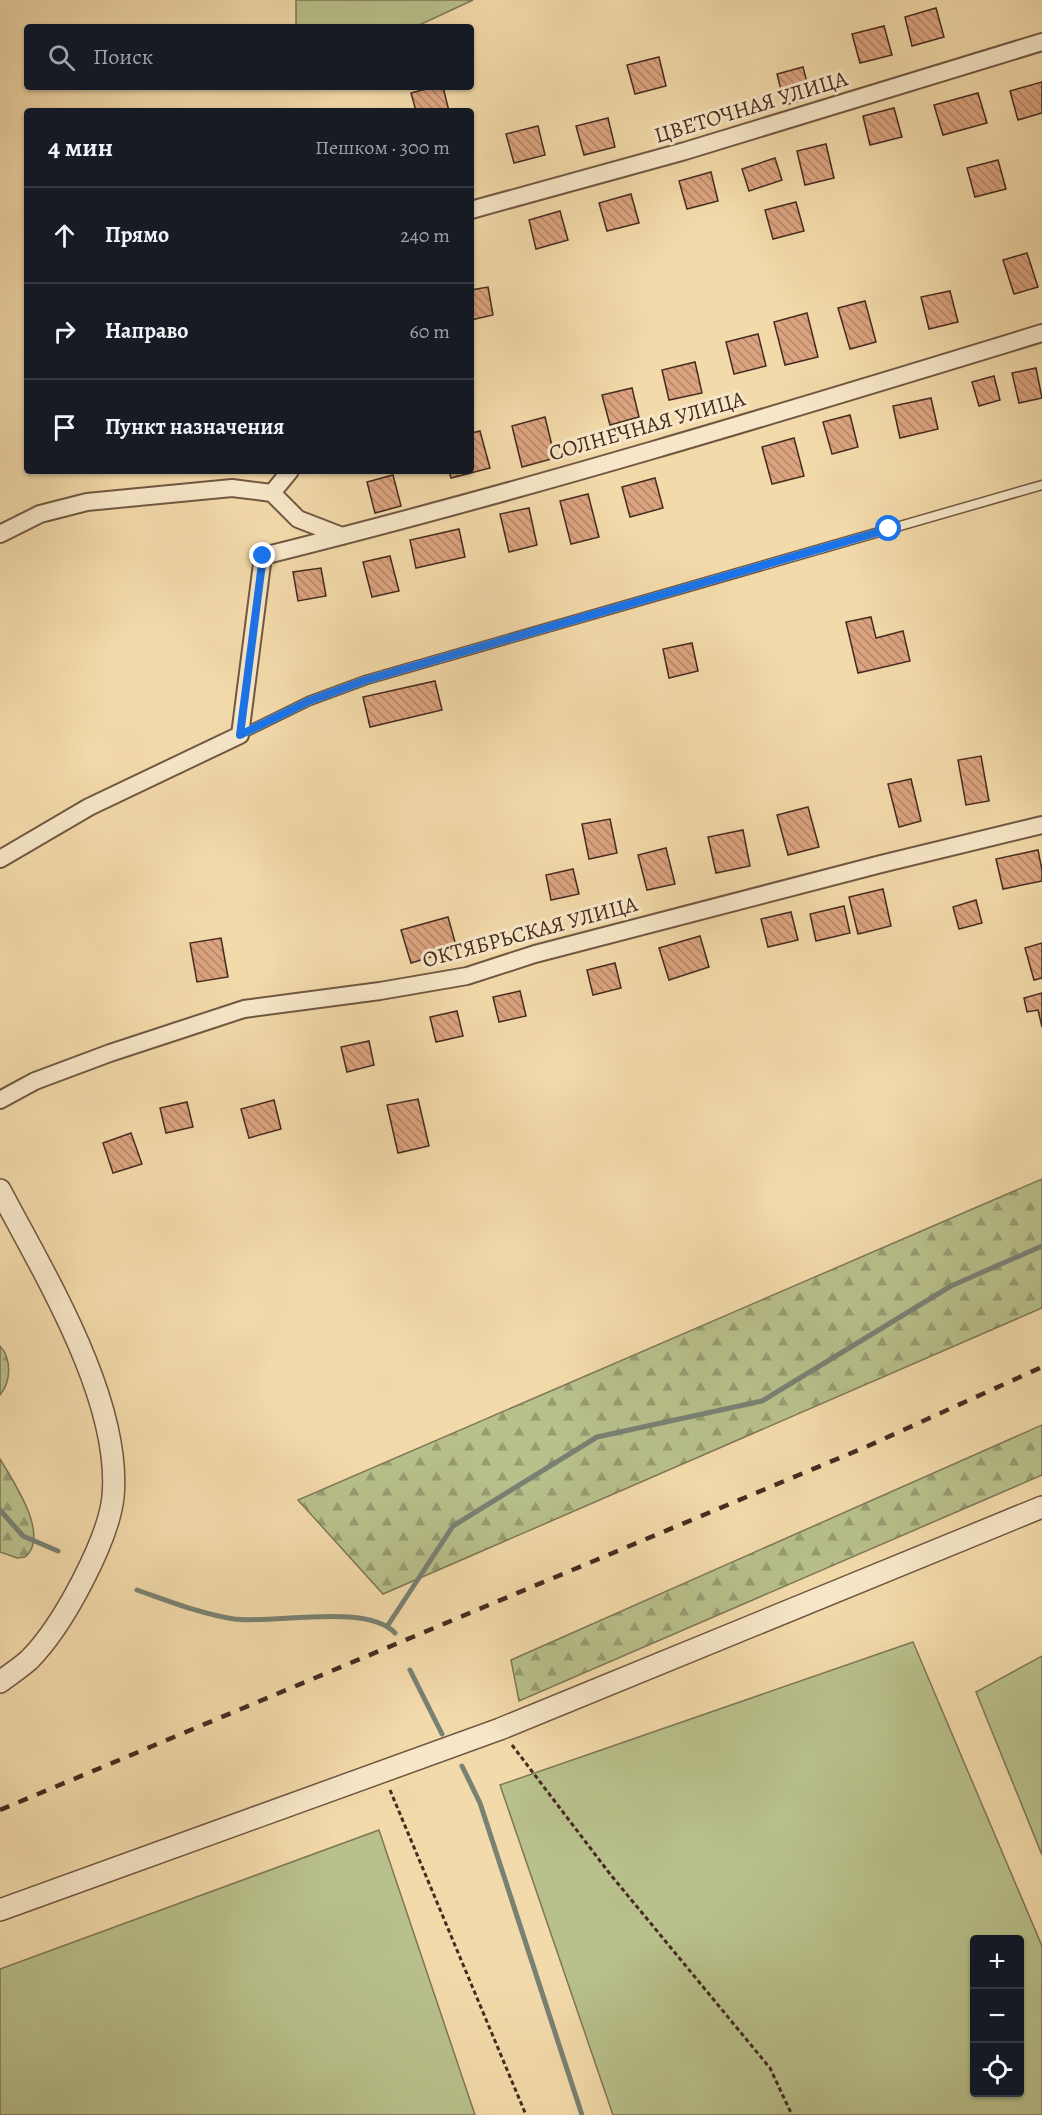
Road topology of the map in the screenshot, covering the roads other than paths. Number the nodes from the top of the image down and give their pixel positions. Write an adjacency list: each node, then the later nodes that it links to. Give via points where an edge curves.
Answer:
1 (1042, 42): 2 (street, ЦВЕТОЧНАЯ УЛИЦА, via 685,151)
2 (474, 209)
3 (1042, 333): 8 (street, СОЛНЕЧНАЯ УЛИЦА)
4 (288, 474): 6 (street)
5 (1042, 485): 9 (lane, via 366,680 309,701)
6 (272, 493): 7 (street, via 232,488 87,502 40,514); 8 (street, via 298,519)
7 (0, 534)
8 (342, 536): 9 (street, СОЛНЕЧНАЯ УЛИЦА, via 263,556)
9 (240, 735): 11 (street, via 89,807)
10 (1042, 825): 12 (street, ОКТЯБРЬСКАЯ УЛИЦА, via 535,954 467,976 244,1009 110,1053 35,1081)
11 (0, 859)
12 (0, 1100)
13 (0, 1190): 15 (street, via 62,1306 94,1380 112,1449 113,1497 99,1549 67,1612 29,1659)
14 (1042, 1507): 16 (street, via 500,1729)
15 (0, 1682)
16 (0, 1910)

